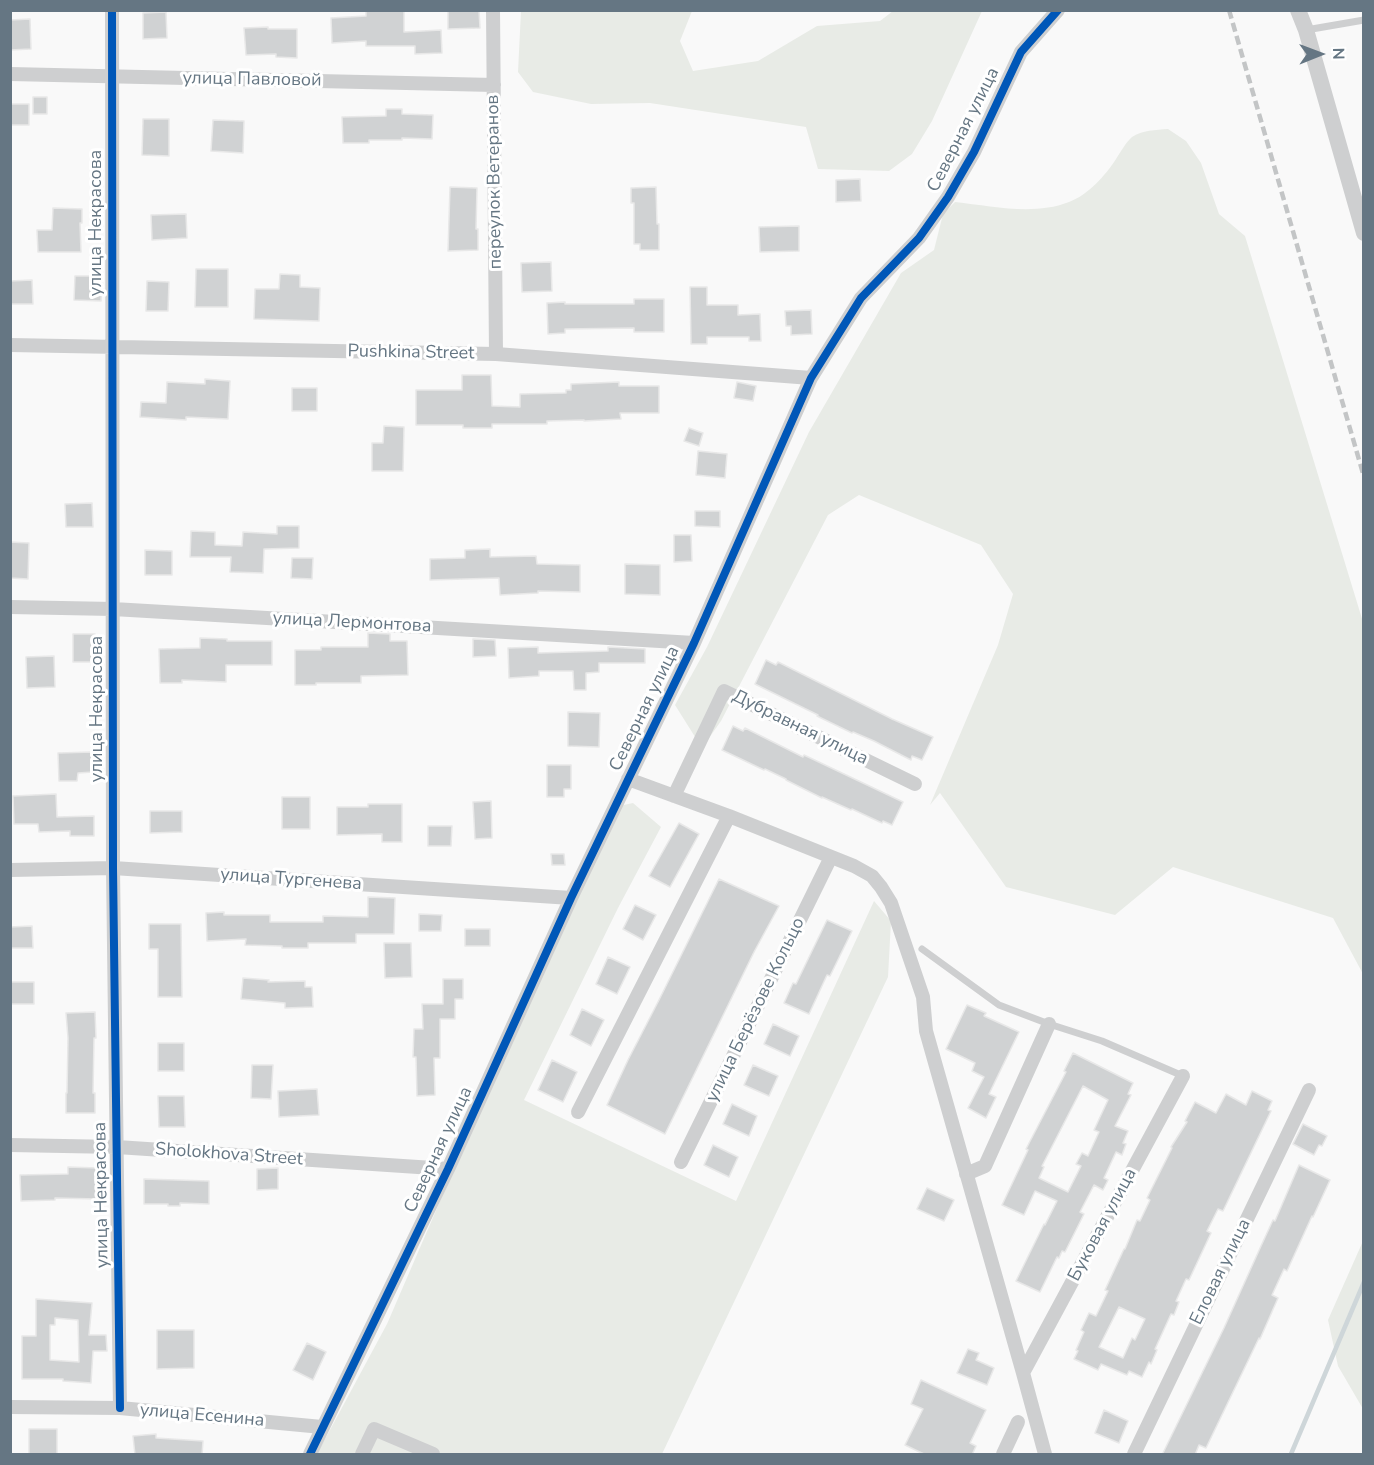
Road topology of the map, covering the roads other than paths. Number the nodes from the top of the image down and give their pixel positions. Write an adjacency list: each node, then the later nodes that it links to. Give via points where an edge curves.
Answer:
1 (112, 10): 8 (street, улица Некрасова)
2 (493, 10): 9 (street, переулок Ветеранов)
3 (1058, 10): 14 (street, Северная улица, via 1021,52 948,197 919,238 861,298)
4 (1298, 10): 6 (street)
5 (1364, 20): 6 (lane)
6 (1306, 30): 10 (street)
7 (10, 74): 8 (street, улица Павловой)
8 (111, 77): 9 (street, улица Павловой); 12 (street, улица Некрасова)
9 (494, 85): 13 (street, переулок Ветеранов)
10 (1364, 233)
11 (10, 345): 12 (street, Pushkina Street)
12 (112, 348): 13 (street, Pushkina Street); 16 (street, улица Некрасова)
13 (496, 354): 14 (street, Pushkina Street)
14 (811, 378): 17 (street, Северная улица)
15 (10, 607): 16 (street, улица Лермонтова)
16 (113, 609): 17 (street, улица Лермонтова); 23 (street, улица Некрасова)
17 (694, 643): 18 (street, Северная улица)
18 (628, 779): 20 (street); 25 (street, Северная улица)
19 (915, 784): 20 (street, Дубравная улица, via 724,691)
20 (674, 796): 21 (street)
21 (729, 816): 22 (street); 30 (street)
22 (831, 857): 33 (street, улица Берёзове Кольцо); 35 (street, via 872,876 891,903 923,997 926,1030)
23 (113, 868): 24 (street, улица Тургенева); 25 (street, улица Тургенева); 32 (street, улица Некрасова)
24 (10, 870)
25 (571, 898): 34 (street, Северная улица)
26 (922, 949): 27 (lane, via 999,1005)
27 (1049, 1024): 28 (lane, via 1102,1041); 35 (street, via 985,1166)
28 (1183, 1076): 36 (street, Буковая улица)
29 (1309, 1090): 46 (street, Еловая улица)
30 (578, 1112)
31 (10, 1145): 32 (street, Sholokhova Street)
32 (117, 1147): 34 (street, Sholokhova Street); 38 (street, улица Некрасова)
33 (681, 1162)
34 (448, 1169): 40 (street, Северная улица)
35 (966, 1174): 36 (street)
36 (1023, 1374): 45 (street)
37 (10, 1407): 38 (street, улица Есенина)
38 (120, 1408): 40 (street, улица Есенина)
39 (1018, 1422): 44 (street)
40 (322, 1427): 41 (street, Северная улица)
41 (310, 1455)
42 (362, 1455): 43 (street, via 374,1430)
43 (433, 1455)
44 (1003, 1455)
45 (1044, 1455)
46 (1134, 1455)

